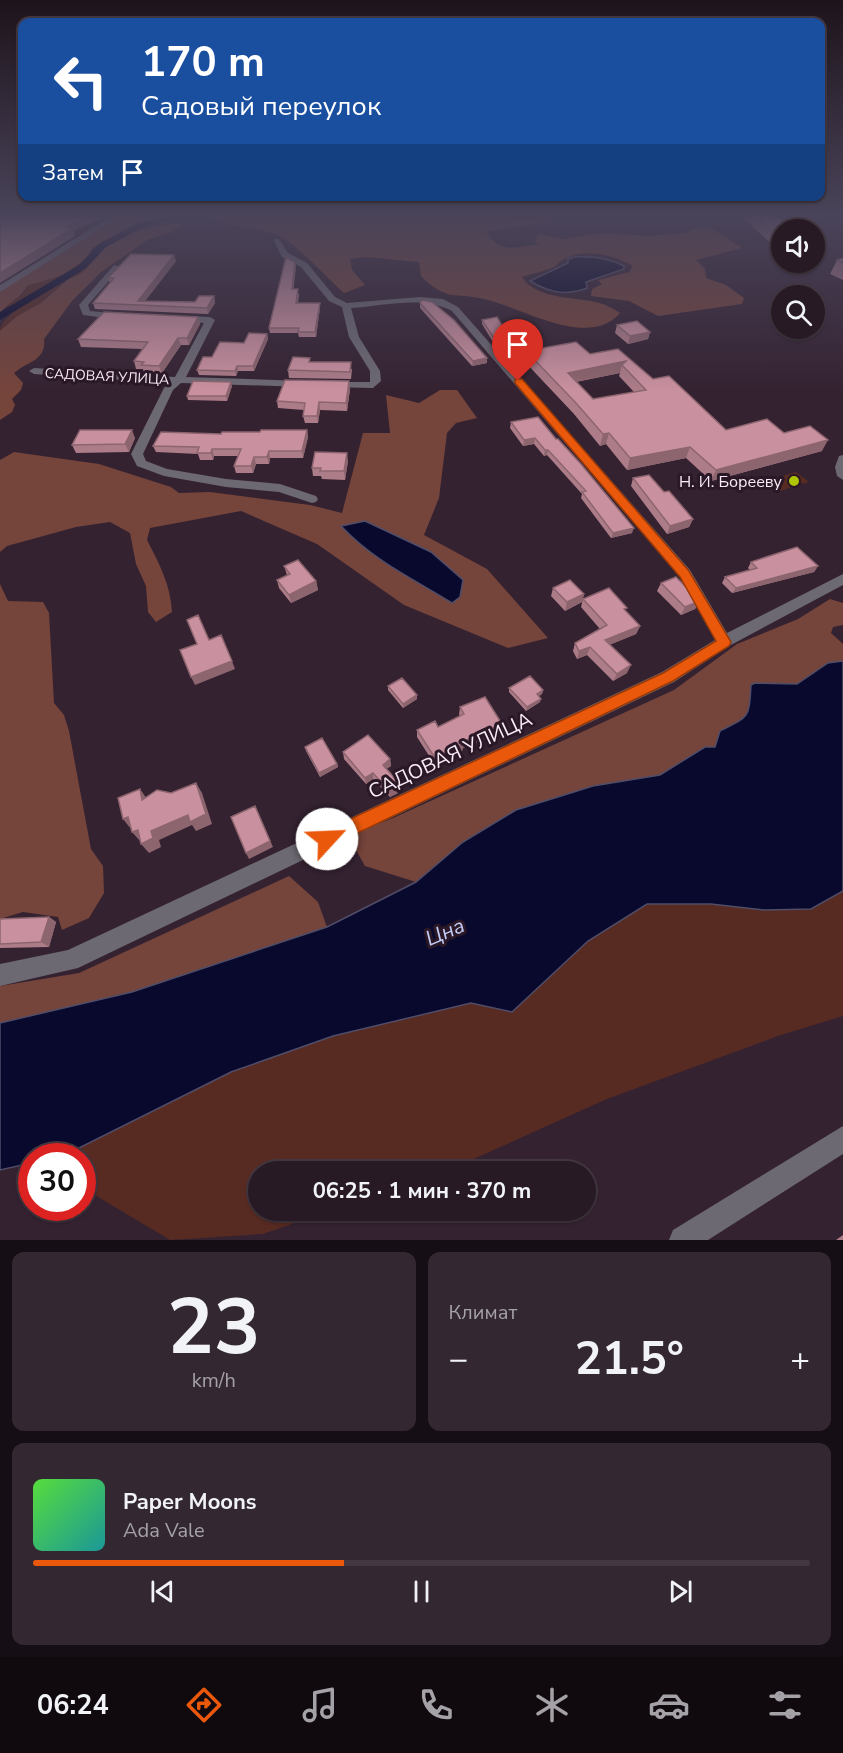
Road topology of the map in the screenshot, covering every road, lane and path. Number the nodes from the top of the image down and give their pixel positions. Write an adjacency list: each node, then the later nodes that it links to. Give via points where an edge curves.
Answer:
1 (22, 275): 4 (street)
2 (110, 275): 6 (street, via 83,305 86,313)
3 (312, 275): 5 (street, via 332,299)
4 (0, 289)
5 (346, 306): 9 (street, САДОВАЯ УЛИЦА, via 354,337 375,371 373,385); 14 (street, via 420,300 440,301 455,309 685,574)
6 (128, 317)
7 (175, 318): 9 (street, САДОВАЯ УЛИЦА, via 210,320)
8 (34, 371): 9 (street, САДОВАЯ УЛИЦА)
9 (179, 380): 12 (street, САДОВАЯ УЛИЦА, via 171,385 137,454 141,463 164,472 280,488)
10 (843, 459): 11 (street)
11 (843, 476)
12 (312, 499)
13 (843, 579): 14 (street, САДОВАЯ УЛИЦА)
14 (724, 642): 15 (street, САДОВАЯ УЛИЦА, via 668,677 70,960)
15 (0, 975)
16 (843, 1139): 17 (street)
17 (683, 1240)

